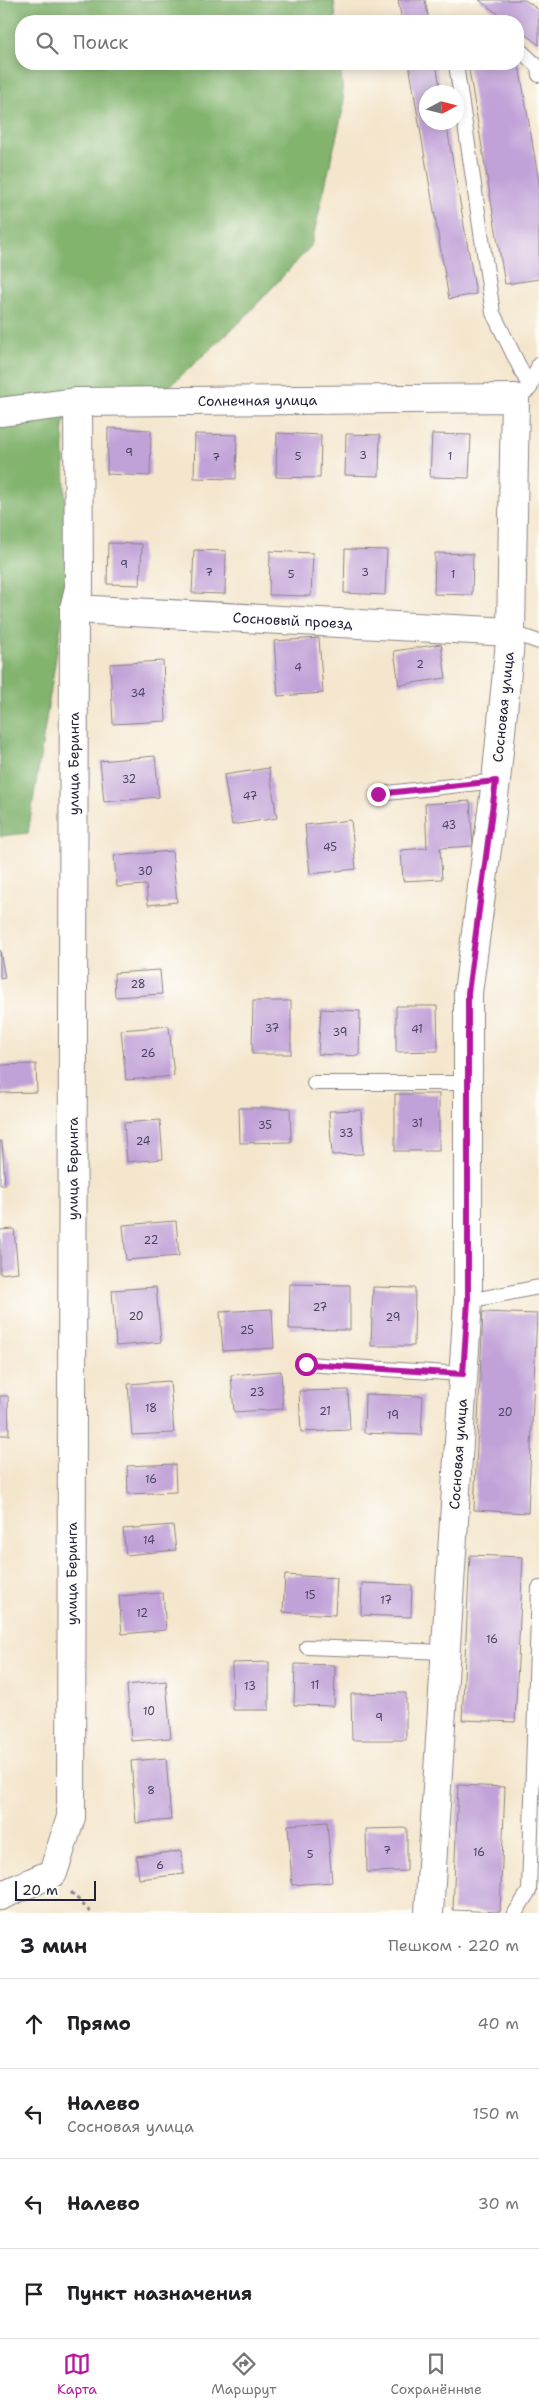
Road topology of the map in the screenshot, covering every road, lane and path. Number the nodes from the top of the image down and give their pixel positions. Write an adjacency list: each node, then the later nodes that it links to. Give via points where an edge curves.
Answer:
1 (524, 54): 3 (lane, via 538,67)
2 (457, 70): 5 (lane, via 493,314)
3 (539, 75)
4 (539, 364): 5 (lane)
5 (523, 393): 6 (street, Солнечная улица); 9 (street, Сосновая улица)
6 (78, 402): 7 (street, Солнечная улица); 8 (street, улица Беринга, via 79,588)
7 (0, 412)
8 (74, 609): 9 (street, Сосновый проезд); 22 (street, улица Беринга, via 72,1817 53,1873)
9 (511, 632): 10 (lane); 11 (street, Сосновая улица)
10 (539, 642)
11 (496, 781): 12 (lane); 14 (street, Сосновая улица, via 468,993)
12 (378, 794)
13 (314, 1083): 14 (lane)
14 (468, 1083): 16 (street, Сосновая улица)
15 (539, 1288): 16 (lane)
16 (468, 1301): 18 (street, Сосновая улица)
17 (306, 1364): 18 (lane)
18 (463, 1374): 21 (street, Сосновая улица)
19 (539, 1588): 24 (lane, via 529,1891)
20 (307, 1648): 21 (lane)
21 (446, 1652): 23 (street, Сосновая улица)
22 (0, 1896)
23 (428, 1913)
24 (515, 1913)

